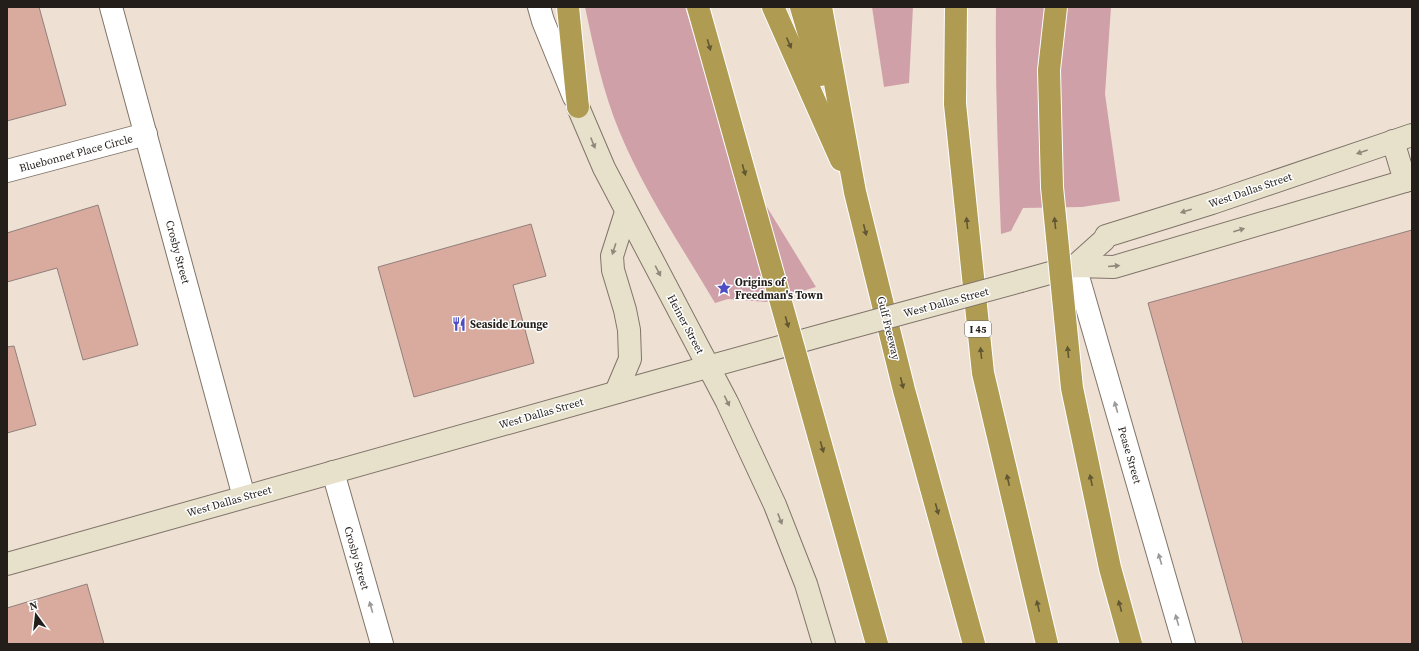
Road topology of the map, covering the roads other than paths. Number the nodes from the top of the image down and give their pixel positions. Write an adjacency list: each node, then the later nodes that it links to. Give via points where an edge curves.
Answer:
1 (111, 7): 11 (street, Crosby Street)
2 (539, 7): 10 (street, Heiner Street)
3 (568, 7): 10 (highway)
4 (698, 7): 25 (highway, one-way to 25, bridge)
5 (773, 7): 15 (highway, one-way to 15)
6 (801, 7): 15 (highway)
7 (821, 7): 15 (highway, Gulf Freeway)
8 (956, 7): 27 (highway, I 45, one-way to 8, via 983,372 955,104)
9 (1056, 7): 28 (highway, one-way to 9, bridge, via 1110,568 1072,388 1052,187 1049,70)
10 (578, 107): 16 (main road, Heiner Street, one-way to 16)
11 (146, 134): 13 (street, Bluebonnet Place Circle); 21 (street, Crosby Street)
12 (1402, 138): 14 (main road); 17 (main road, West Dallas Street, one-way to 17, via 1106,236)
13 (7, 171)
14 (1409, 180): 17 (main road, West Dallas Street, one-way to 14, via 1114,267)
15 (855, 192): 26 (highway, Gulf Freeway, one-way to 26, via 904,390)
16 (626, 212): 18 (main road, Heiner Street, one-way to 18); 19 (main road, one-way to 19, via 612,256 613,270 629,330 630,359)
17 (1075, 266): 18 (main road, West Dallas Street, bridge); 29 (street, Pease Street, one-way to 17)
18 (709, 366): 19 (main road, West Dallas Street); 24 (main road, Heiner Street, one-way to 24, via 775,505 806,584)
19 (616, 392): 20 (main road, West Dallas Street)
20 (333, 472): 21 (main road, West Dallas Street); 23 (street, Crosby Street, one-way to 20)
21 (244, 497): 22 (main road, West Dallas Street)
22 (7, 564)
23 (382, 644)
24 (824, 644)
25 (878, 644)
26 (974, 644)
27 (1047, 644)
28 (1130, 644)
29 (1184, 644)

